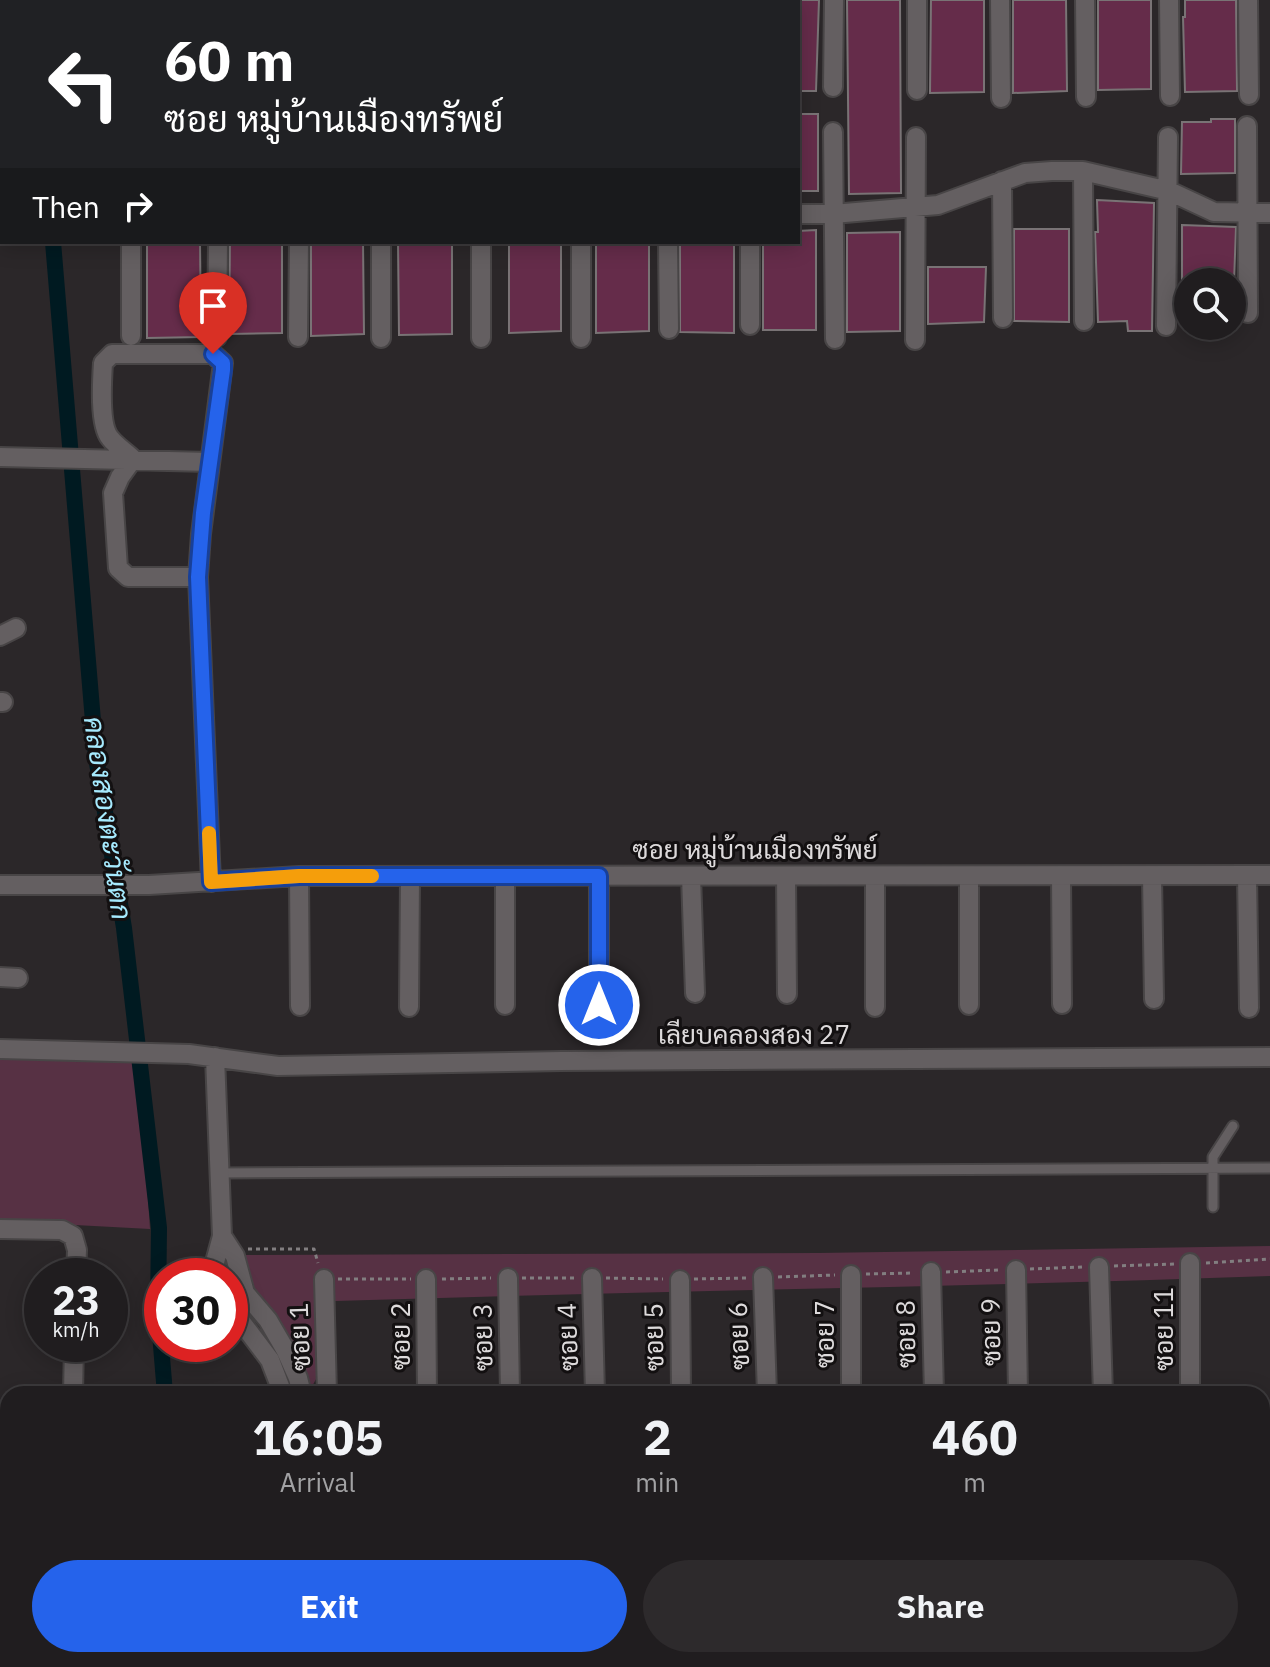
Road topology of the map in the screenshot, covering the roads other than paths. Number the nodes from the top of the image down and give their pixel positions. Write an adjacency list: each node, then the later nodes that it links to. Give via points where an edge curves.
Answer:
1 (834, 0): 7 (street)
2 (917, 0): 8 (street)
3 (1000, 0): 12 (street)
4 (1085, 0): 11 (street)
5 (1169, 0): 10 (street)
6 (1248, 0): 9 (street)
7 (833, 87)
8 (917, 90)
9 (1249, 95)
10 (1170, 96)
11 (1086, 97)
12 (1001, 98)
13 (1247, 126): 21 (street)
14 (833, 132): 24 (street)
15 (916, 137): 20 (street)
16 (1168, 137): 19 (street)
17 (1083, 171): 18 (street, via 1025,173); 19 (street); 35 (street)
18 (1002, 181): 20 (street); 34 (street)
19 (1169, 191): 21 (street, via 1214,212); 37 (street)
20 (918, 208): 24 (street); 46 (street)
21 (1247, 212): 22 (street); 33 (street)
22 (1270, 213)
23 (800, 214): 24 (street)
24 (833, 214): 45 (street)
25 (131, 244): 39 (street)
26 (218, 244): 40 (street)
27 (299, 244): 41 (street)
28 (381, 244): 42 (street)
29 (481, 244): 43 (street)
30 (581, 244): 44 (street)
31 (668, 244): 38 (street)
32 (750, 244): 36 (street)
33 (1248, 313)
34 (1003, 318)
35 (1084, 321)
36 (750, 325)
37 (1166, 326)
38 (669, 329)
39 (131, 336)
40 (217, 337)
41 (298, 337)
42 (381, 338)
43 (481, 338)
44 (581, 338)
45 (835, 339)
46 (915, 340)
47 (0, 457): 48 (street)
48 (127, 459): 49 (street); 49 (street, via 106,431 103,363 112,354 213,354 223,370); 50 (street, via 113,493 118,568 128,577)
49 (210, 462): 50 (street)
50 (198, 577): 63 (street)
51 (1247, 875): 52 (street, ซอย หมู่บ้านเมืองทรัพย์); 62 (street, ซอย หมู่บ้านเมืองทรัพย์); 75 (street)
52 (1270, 875)
53 (299, 876): 54 (street, ซอย หมู่บ้านเมืองทรัพย์); 63 (street, ซอย หมู่บ้านเมืองทรัพย์); 72 (street)
54 (410, 876): 55 (street, ซอย หมู่บ้านเมืองทรัพย์); 73 (street)
55 (505, 876): 56 (street, ซอย หมู่บ้านเมืองทรัพย์); 69 (street)
56 (599, 876): 57 (street, ซอย หมู่บ้านเมืองทรัพย์); 70 (street)
57 (691, 876): 58 (street, ซอย หมู่บ้านเมืองทรัพย์); 65 (street)
58 (786, 876): 59 (street, ซอย หมู่บ้านเมืองทรัพย์); 66 (street)
59 (875, 876): 60 (street, ซอย หมู่บ้านเมืองทรัพย์); 74 (street)
60 (969, 876): 61 (street, ซอย หมู่บ้านเมืองทรัพย์); 71 (street)
61 (1061, 876): 62 (street, ซอย หมู่บ้านเมืองทรัพย์); 68 (street)
62 (1152, 876): 67 (street)
63 (211, 882): 64 (street, ซอย หมู่บ้านเมืองทรัพย์)
64 (0, 885)
65 (695, 993)
66 (787, 994)
67 (1154, 999)
68 (1062, 1004)
69 (505, 1005)
70 (599, 1005)
71 (969, 1005)
72 (300, 1006)
73 (409, 1007)
74 (875, 1007)
75 (1249, 1008)
76 (0, 1049): 77 (street, เลียบคลองสอง 27)
77 (215, 1057): 78 (street, เลียบคลองสอง 27, via 278,1066); 82 (street)
78 (1270, 1057)
79 (1233, 1126): 81 (lane, via 1215,1150)
80 (1270, 1168): 81 (lane)
81 (1213, 1169): 82 (lane); 83 (lane)
82 (218, 1173): 85 (street)
83 (1213, 1207)
84 (0, 1229): 86 (street, via 62,1230 73,1236)
85 (226, 1242): 87 (street); 100 (street, via 245,1293 268,1320)
86 (77, 1258)
87 (217, 1258)
88 (1190, 1263): 115 (street, ซอย 11)
89 (1099, 1267): 114 (street)
90 (1016, 1270): 113 (street, ซอย 9)
91 (931, 1272): 112 (street, ซอย 8)
92 (851, 1275): 111 (street, ซอย 7)
93 (763, 1277): 110 (street, ซอย 6)
94 (508, 1278): 107 (street, ซอย 3)
95 (592, 1278): 108 (street, ซอย 4)
96 (324, 1279): 105 (street, ซอย 1)
97 (426, 1279): 106 (street, ซอย 2)
98 (680, 1280): 109 (street, ซอย 5)
99 (248, 1325): 100 (street)
100 (278, 1356): 103 (street); 104 (street)
101 (74, 1362): 102 (street)
102 (73, 1386)
103 (282, 1386)
104 (297, 1386)
105 (327, 1386)
106 (427, 1386)
107 (510, 1386)
108 (595, 1386)
109 (681, 1386)
110 (767, 1386)
111 (851, 1386)
112 (934, 1386)
113 (1018, 1386)
114 (1103, 1386)
115 (1190, 1386)

